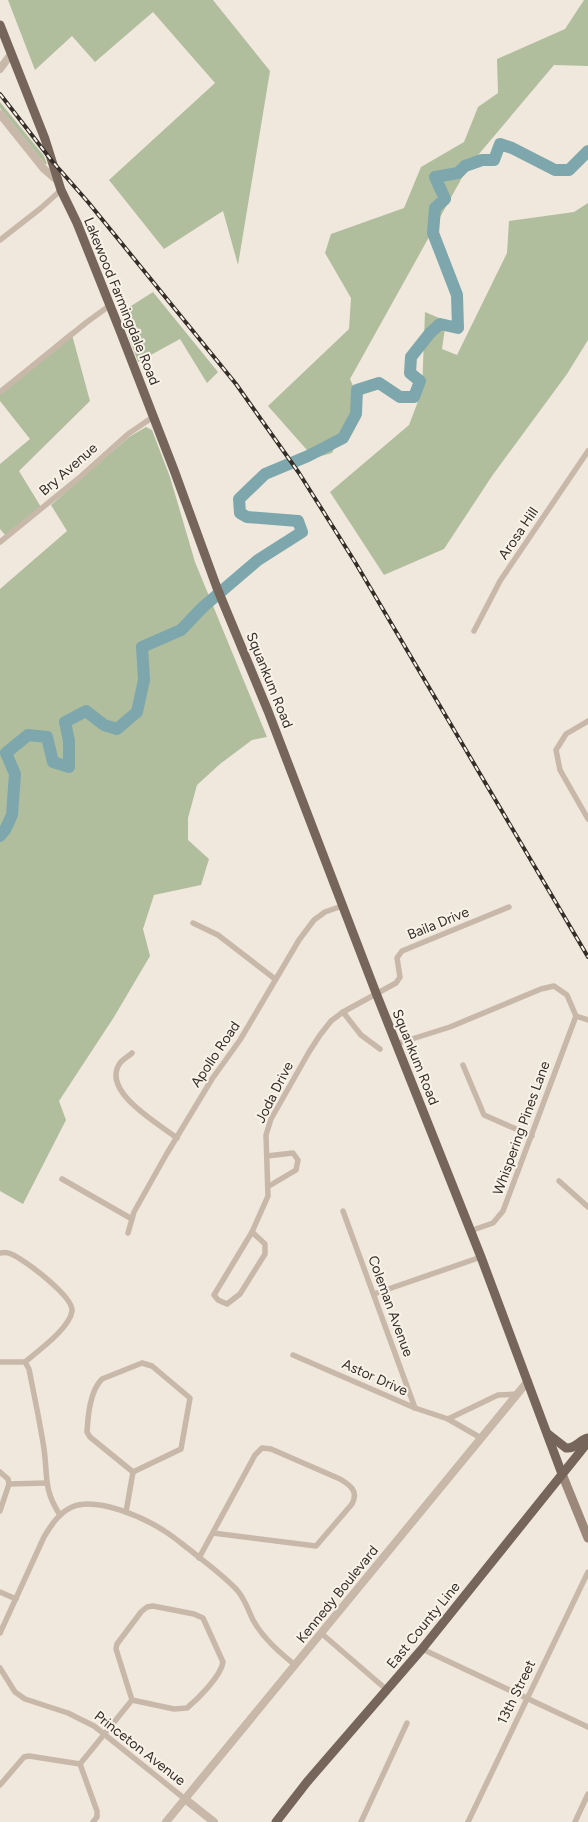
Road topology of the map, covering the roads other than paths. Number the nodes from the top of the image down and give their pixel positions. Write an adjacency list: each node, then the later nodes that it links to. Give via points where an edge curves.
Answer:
1 (0, 25): 2 (main road, Lakewood Farmingdale Road)
2 (11, 54): 3 (street); 5 (main road, Lakewood Farmingdale Road, via 45,139)
3 (0, 69)
4 (0, 114): 5 (street)
5 (59, 186): 6 (street, via 42,208); 7 (main road, Lakewood Farmingdale Road)
6 (0, 240)
7 (109, 306): 8 (street); 9 (main road, Lakewood Farmingdale Road)
8 (0, 392)
9 (153, 417): 11 (street, Bry Avenue, via 128,434); 12 (main road, Lakewood Farmingdale Road)
10 (588, 451): 13 (street, Arosa Hill, via 500,581)
11 (0, 542)
12 (217, 588): 16 (main road, Squankum Road)
13 (474, 631)
14 (588, 722): 15 (street, via 566,734 556,750 560,770)
15 (588, 818)
16 (342, 906): 19 (street, Apollo Road, via 314,920); 20 (main road, Squankum Road)
17 (509, 907): 20 (street, Baila Drive, via 402,950 397,958 399,980)
18 (193, 924): 19 (street, via 218,935)
19 (275, 979): 29 (street, Apollo Road)
20 (376, 994): 21 (street, Joda Drive); 24 (main road, Squankum Road)
21 (343, 1012): 25 (street, via 361,1035); 30 (street, Joda Drive, via 320,1035 271,1119 266,1136)
22 (576, 1016): 23 (street); 24 (street, via 567,995 554,986 450,1027); 28 (street, Whispering Pines Lane)
23 (588, 1020)
24 (396, 1044): 37 (main road, Squankum Road)
25 (380, 1049)
26 (132, 1053): 29 (street, via 121,1062 116,1072 116,1083 124,1095)
27 (463, 1065): 28 (street, via 484,1115)
28 (532, 1136): 37 (street, Whispering Pines Lane, via 503,1211 493,1223)
29 (177, 1138): 36 (street, Apollo Road)
30 (267, 1156): 33 (street, Joda Drive); 33 (street, via 289,1152 298,1160 296,1170)
31 (62, 1179): 36 (street)
32 (559, 1181): 34 (street)
33 (269, 1186): 38 (street, Joda Drive, via 268,1196)
34 (588, 1207)
35 (343, 1212): 42 (street, Coleman Avenue)
36 (132, 1220): 39 (street, Apollo Road)
37 (470, 1231): 41 (main road, Squankum Road)
38 (252, 1232): 38 (street, Joda Drive, via 214,1295 227,1304 240,1294 265,1254 265,1244)
39 (128, 1233)
40 (0, 1253): 45 (street, via 9,1253 27,1262 72,1306 70,1319)
41 (481, 1257): 42 (street); 46 (main road, Squankum Road)
42 (374, 1294): 48 (street, Coleman Avenue)
43 (293, 1355): 48 (street, Astor Drive)
44 (0, 1362): 45 (street)
45 (25, 1362): 58 (street, via 44,1451)
46 (528, 1382): 47 (street, Kennedy Boulevard); 50 (main road, Squankum Road)
47 (518, 1394): 49 (street, via 498,1395); 51 (street, Kennedy Boulevard)
48 (415, 1408): 49 (street, Astor Drive)
49 (448, 1419): 51 (street, Astor Drive)
50 (548, 1434): 52 (main road, via 566,1448); 56 (main road, Squankum Road)
51 (481, 1438): 69 (street, Kennedy Boulevard)
52 (588, 1438)
53 (588, 1442): 56 (main road, East County Line)
54 (0, 1472): 57 (street)
55 (133, 1472): 55 (street, via 181,1449 190,1398 148,1363 98,1383 87,1427 90,1437); 60 (street)
56 (562, 1474): 63 (main road, Squankum Road); 70 (main road, East County Line)
57 (10, 1484): 58 (street); 59 (street)
58 (46, 1484): 61 (street)
59 (0, 1511)
60 (126, 1512): 61 (street, via 84,1505 74,1506); 64 (street, via 167,1532)
61 (60, 1515): 67 (street, via 44,1537)
62 (213, 1533): 62 (street, via 316,1546 352,1504 354,1490 340,1479 262,1448 255,1455); 64 (street)
63 (588, 1538)
64 (200, 1558): 71 (street, via 238,1591 264,1637)
65 (588, 1572): 74 (street, 13th Street)
66 (0, 1592): 67 (street)
67 (16, 1600): 68 (street)
68 (0, 1633)
69 (321, 1633): 71 (street, Kennedy Boulevard); 73 (street)
70 (422, 1649): 73 (main road, East County Line); 74 (street)
71 (295, 1665): 82 (street, Kennedy Boulevard)
72 (0, 1669): 78 (street, Princeton Avenue, via 15,1692 25,1699 84,1720)
73 (387, 1690): 86 (main road, East County Line)
74 (527, 1698): 77 (street); 88 (street, 13th Street)
75 (132, 1700): 75 (street, via 174,1709 187,1708 216,1676 223,1662 203,1618 154,1606 141,1612 116,1649); 78 (street)
76 (407, 1723): 87 (street)
77 (588, 1727)
78 (104, 1734): 79 (street); 82 (street, Princeton Avenue)
79 (80, 1764): 80 (street, via 24,1757); 83 (street, via 97,1811)
80 (0, 1785)
81 (588, 1794): 89 (street)
82 (185, 1799): 84 (street, Kennedy Boulevard); 85 (street, Princeton Avenue)
83 (93, 1822)
84 (166, 1822)
85 (214, 1822)
86 (276, 1822)
87 (361, 1822)
88 (468, 1822)
89 (575, 1822)

